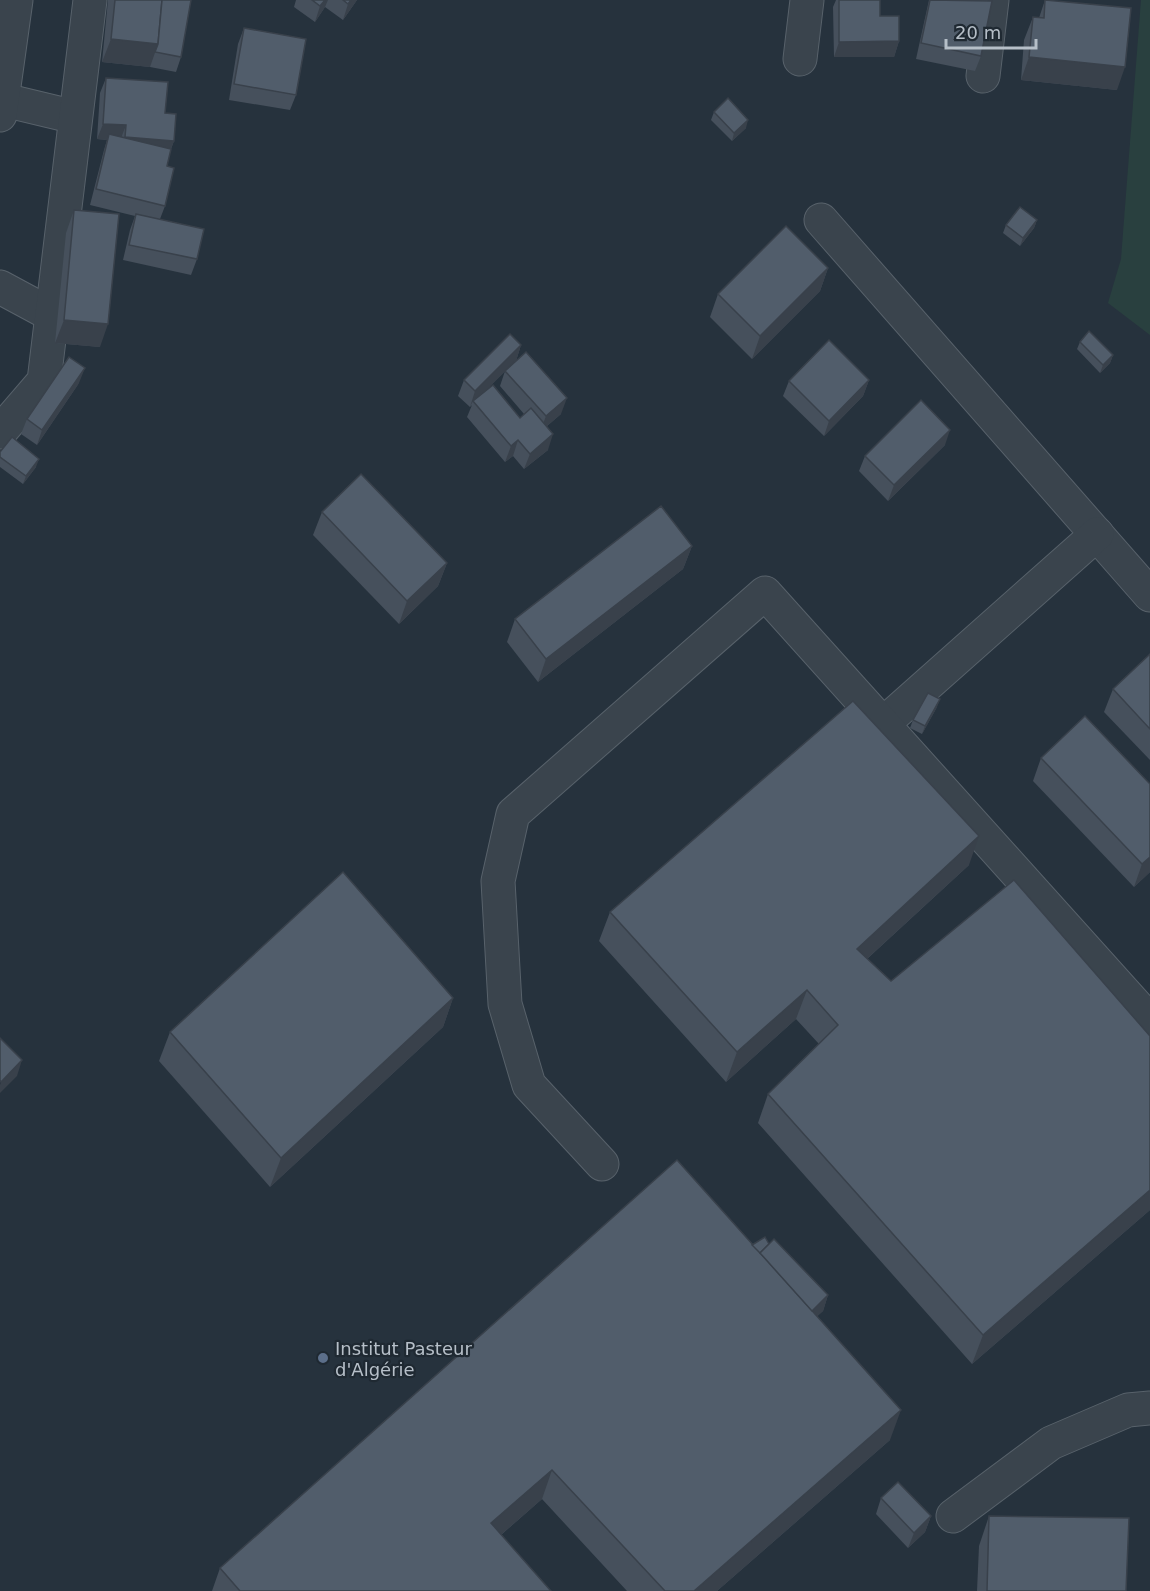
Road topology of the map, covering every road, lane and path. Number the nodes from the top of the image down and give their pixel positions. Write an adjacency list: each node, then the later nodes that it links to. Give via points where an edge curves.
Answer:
1 (16, 0): 7 (street)
2 (90, 0): 8 (street)
3 (807, 0): 5 (street)
4 (992, 0): 6 (street)
5 (800, 59)
6 (983, 76)
7 (1, 105): 8 (street)
8 (75, 117): 11 (street)
9 (821, 220): 13 (street)
10 (0, 287): 11 (street)
11 (52, 315): 12 (street, via 44,381)
12 (0, 432)
13 (1097, 534): 14 (street); 15 (street)
14 (1150, 595)
15 (883, 724): 16 (street); 17 (street, via 765,594 513,814 498,881 505,1004 529,1085)
16 (1150, 1021)
17 (602, 1164)
18 (1150, 1408): 19 (street, via 1128,1410 1051,1443)
19 (953, 1516)

